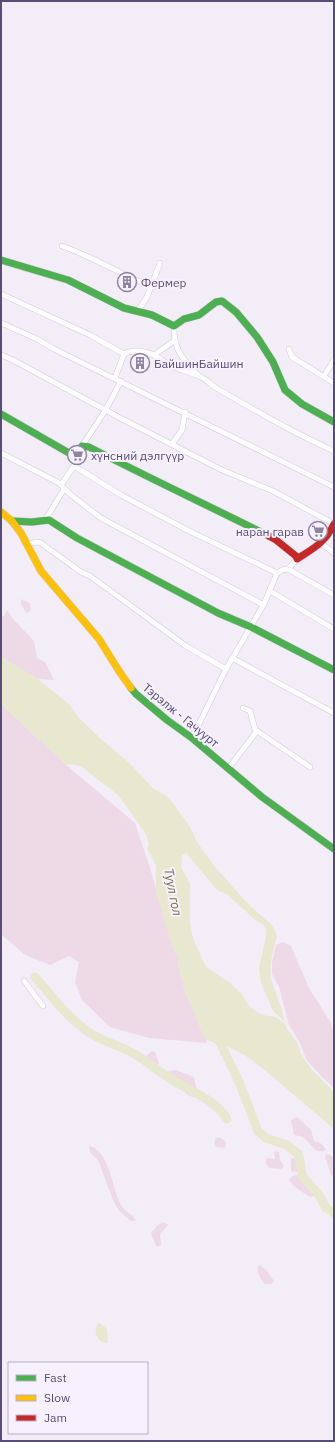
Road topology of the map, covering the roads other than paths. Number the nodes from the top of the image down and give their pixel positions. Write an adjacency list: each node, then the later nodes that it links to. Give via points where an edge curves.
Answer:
1 (62, 246): 4 (street)
2 (1, 260): 6 (street, via 68,280)
3 (160, 263): 4 (street)
4 (151, 287): 6 (street)
5 (1, 294): 11 (street, via 90,335)
6 (137, 312): 8 (street, via 152,315)
7 (1, 323): 16 (street)
8 (174, 326): 9 (street); 23 (street, via 184,319 199,316 216,302 222,301 263,346 285,390 296,401)
9 (174, 341): 13 (street); 17 (street, via 180,356)
10 (289, 349): 15 (street, via 292,357)
11 (124, 354): 13 (street, via 139,351); 16 (street)
12 (1, 355): 20 (street)
13 (154, 355): 17 (street)
14 (334, 360): 15 (street)
15 (324, 376): 19 (street)
16 (115, 378): 18 (street)
17 (202, 378): 26 (street, via 264,416)
18 (121, 381): 20 (street); 21 (street)
19 (334, 383)
20 (105, 410): 24 (street); 25 (street)
21 (185, 412): 24 (street, via 182,430); 31 (street)
22 (1, 414): 28 (street)
23 (334, 422)
24 (172, 444): 35 (street)
25 (82, 446): 28 (street); 39 (street, via 89,447 276,540 296,556)
26 (334, 451)
27 (1, 453): 30 (street)
28 (76, 456): 29 (street)
29 (74, 466): 30 (street); 41 (street, via 121,495 189,531)
30 (63, 487): 33 (street); 44 (street, via 101,518)
31 (334, 487)
32 (1, 512): 34 (street, Тэрэлж - Гачуурт)
33 (45, 520): 34 (street); 45 (street, via 218,613)
34 (12, 521): 37 (street, Тэрэлж - Гачуурт)
35 (334, 524): 36 (street, via 329,535)
36 (321, 543): 38 (street); 39 (street)
37 (28, 544): 48 (street, via 41,543 186,646); 53 (street, Тэрэлж - Гачуурт, via 41,571 99,639 136,694)
38 (334, 552)
39 (297, 560): 40 (street)
40 (288, 569): 41 (street); 43 (street)
41 (277, 573): 42 (street)
42 (270, 591): 44 (street); 46 (street)
43 (334, 595)
44 (264, 604): 45 (street)
45 (251, 627): 47 (street); 49 (street)
46 (334, 629)
47 (232, 658): 48 (street); 51 (street)
48 (226, 669): 53 (street)
49 (334, 670)
50 (243, 708): 52 (street, via 250,711)
51 (334, 713)
52 (257, 731): 54 (street); 55 (street)
53 (192, 738): 55 (street, Тэрэлж - Гачуурт)
54 (310, 767)
55 (228, 769): 56 (street, Тэрэлж - Гачуурт, via 262,797)
56 (333, 847)
57 (24, 981): 58 (street)
58 (43, 1006)

